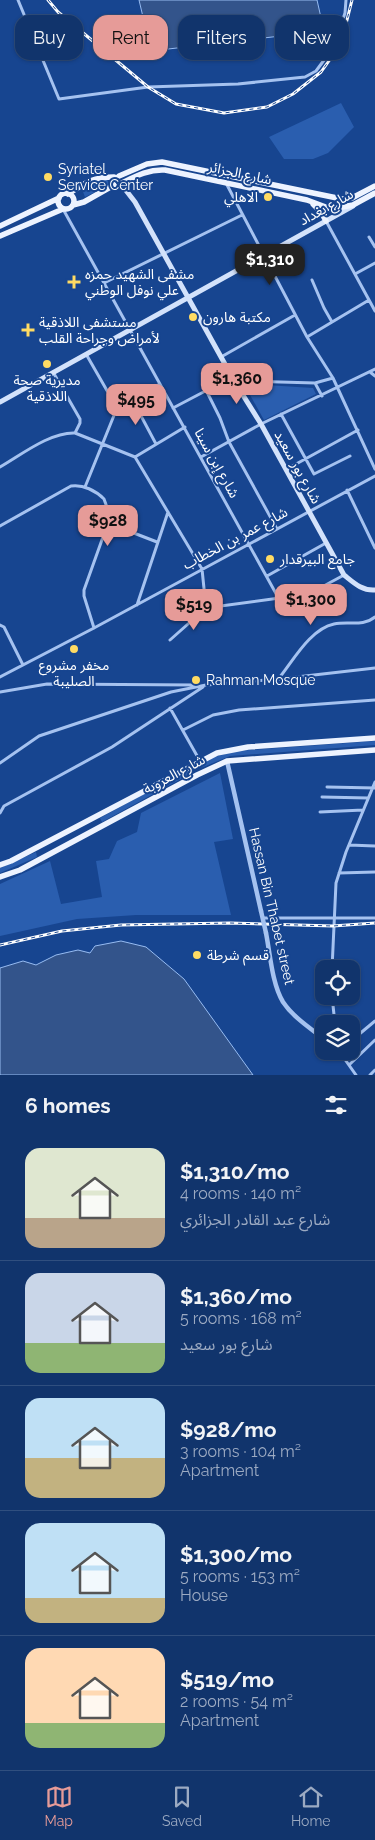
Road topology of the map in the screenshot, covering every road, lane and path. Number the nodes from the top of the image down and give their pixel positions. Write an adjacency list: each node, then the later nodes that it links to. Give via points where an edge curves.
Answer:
1 (18, 0): 2 (street, via 59,99 148,87 238,84 305,77 316,71 334,48)
2 (346, 0)
3 (166, 162): 4 (main road); 5 (main road, شارع الجزائر); 6 (main road, شارع الجزائر, via 147,164)
4 (165, 170): 7 (main road, شارع الجزائر); 8 (main road, شارع الجزائر, via 144,172)
5 (222, 175): 7 (main road); 13 (main road, شارع الجزائر, via 337,198)
6 (116, 176): 8 (main road, via 121,178); 8 (main road, via 112,181); 11 (main road, شارع الجزائر, via 92,179)
7 (225, 183): 14 (main road, شارع الجزائر); 18 (street)
8 (119, 184): 15 (main road, شارع الجزائر); 24 (main road, شارع بور سعيد, via 135,202)
9 (375, 186): 13 (main road, شارع بغداد)
10 (375, 193): 16 (main road, شارع بغداد)
11 (68, 194): 12 (main road); 15 (main road, via 73,198)
12 (59, 198): 17 (main road); 20 (main road)
13 (352, 198)
14 (307, 200): 16 (main road, شارع الجزائر, via 331,209); 19 (main road)
15 (73, 205): 17 (main road)
16 (353, 206): 19 (main road, شارع بغداد)
17 (63, 208): 21 (main road); 29 (street, شارع إبن سينا)
18 (242, 215): 24 (street); 25 (street)
19 (326, 221): 25 (main road, شارع بغداد); 27 (street)
20 (0, 226): 21 (street)
21 (2, 235)
22 (369, 237): 23 (street)
23 (375, 247)
24 (164, 254): 29 (street); 30 (main road, شارع بور سعيد)
25 (264, 255): 30 (main road, شارع بغداد); 33 (street)
26 (375, 263): 27 (street)
27 (355, 274): 31 (street)
28 (312, 280): 34 (street)
29 (104, 283): 35 (street, شارع إبن سينا)
30 (187, 298): 35 (main road, شارع بغداد); 38 (main road, شارع بور سعيد)
31 (369, 300): 32 (street); 34 (street)
32 (375, 311)
33 (295, 315): 36 (street); 38 (street)
34 (332, 322): 36 (street)
35 (129, 329): 37 (main road, شارع بغداد); 46 (street, شارع إبن سينا)
36 (307, 337): 44 (street)
37 (86, 354): 40 (main road, شارع بغداد); 53 (street)
38 (221, 357): 43 (main road, شارع بور سعيد)
39 (375, 369): 41 (street)
40 (53, 372): 52 (main road, شارع بغداد); 59 (street, via 80,419)
41 (370, 372): 42 (street); 48 (street)
42 (375, 376)
43 (232, 377): 47 (main road, شارع بور سعيد); 49 (street)
44 (332, 378): 45 (street); 48 (street)
45 (315, 383): 47 (street, via 248,381); 50 (street)
46 (160, 384): 51 (street); 54 (street, شارع إبن سينا)
47 (236, 384): 56 (main road, شارع بور سعيد)
48 (337, 388): 50 (street); 58 (street)
49 (206, 390): 54 (street); 60 (street)
50 (322, 396): 55 (street)
51 (132, 399): 53 (street); 62 (street)
52 (0, 402)
53 (117, 408): 61 (street)
54 (174, 408): 57 (street, شارع إبن سينا)
55 (281, 414): 56 (street); 66 (street)
56 (261, 424): 60 (street); 68 (main road, شارع بور سعيد)
57 (184, 427): 62 (street); 65 (street, شارع إبن سينا)
58 (358, 430): 66 (street); 69 (street)
59 (75, 433): 61 (street); 67 (street, via 51,438)
60 (228, 442): 65 (street); 77 (street)
61 (102, 444): 64 (street); 71 (street)
62 (156, 444): 64 (street)
63 (350, 456): 66 (street, via 314,474)
64 (135, 457): 73 (street)
65 (201, 457): 80 (street, شارع إبن سينا)
66 (306, 459): 68 (street)
67 (0, 467)
68 (286, 469): 74 (main road, شارع بور سعيد)
69 (375, 469)
70 (375, 476): 72 (street, شارع عمر بن الخطاب)
71 (85, 487): 75 (street, via 104,498 109,513); 76 (street, via 67,488)
72 (347, 490): 74 (street, شارع عمر بن الخطاب); 81 (street)
73 (168, 511): 78 (street); 82 (street)
74 (309, 511): 77 (street, شارع عمر بن الخطاب); 79 (main road, شارع بور سعيد)
75 (108, 523): 78 (street); 91 (street, via 84,590)
76 (0, 526)
77 (277, 529): 80 (street, شارع عمر بن الخطاب)
78 (157, 542): 87 (street)
79 (327, 542): 83 (main road, شارع بور سعيد); 84 (street)
80 (249, 544): 82 (street, شارع عمر بن الخطاب); 84 (street, شارع إبن سينا)
81 (375, 548)
82 (202, 569): 87 (street, شارع عمر بن الخطاب); 88 (street)
83 (344, 575): 85 (main road, شارع بور سعيد, via 366,591); 86 (street, via 309,594)
84 (267, 576): 86 (street, شارع إبن سينا)
85 (375, 590)
86 (279, 599): 88 (street)
87 (137, 604): 91 (street, شارع عمر بن الخطاب)
88 (206, 608): 92 (street)
89 (375, 616): 96 (street, via 369,622 333,624 323,629 300,650)
90 (0, 625): 93 (street)
91 (94, 628): 93 (street, شارع عمر بن الخطاب)
92 (170, 640)
93 (23, 665): 95 (street, شارع عمر بن الخطاب)
94 (375, 668): 96 (street)
95 (0, 677)
96 (278, 679): 97 (street)
97 (206, 685): 98 (street, via 47,684); 100 (street); 106 (street, via 171,692 39,736)
98 (0, 692)
99 (375, 700): 101 (street, via 239,710 213,715)
100 (170, 708): 101 (street); 116 (street, via 112,747 4,806)
101 (183, 730): 104 (street)
102 (375, 738): 104 (main road, شارع العروبة, via 232,749)
103 (375, 750): 105 (main road, شارع العروبة)
104 (200, 761): 107 (main road, شارع العروبة)
105 (227, 761): 108 (main road, شارع العروبة); 127 (street, Hassan Bin Thabet street, bridge)
106 (0, 763)
107 (192, 765): 108 (main road); 117 (main road, شارع العروبة)
108 (197, 774): 118 (main road, شارع العروبة)
109 (375, 782): 111 (street)
110 (327, 787): 111 (street)
111 (374, 788): 113 (street)
112 (322, 797): 113 (street)
113 (368, 798): 114 (street)
114 (363, 810): 115 (street); 119 (street)
115 (320, 812)
116 (0, 813)
117 (96, 816): 118 (main road); 120 (main road, شارع العروبة)
118 (101, 828): 122 (main road, شارع العروبة)
119 (349, 845): 121 (street); 125 (street)
120 (38, 846): 122 (main road); 123 (main road, شارع العروبة)
121 (375, 846)
122 (44, 857): 126 (main road, شارع العروبة)
123 (0, 865)
124 (375, 872): 125 (street)
125 (339, 873): 128 (street)
126 (0, 877)
127 (263, 918): 128 (street); 132 (street, Hassan Bin Thabet street, bridge, via 282,1001)
128 (333, 918): 129 (street); 130 (street)
129 (375, 918)
130 (332, 960)
131 (375, 1020): 133 (street)
132 (315, 1032)
133 (360, 1033)
134 (375, 1040): 136 (street)
135 (345, 1060): 136 (street)
136 (349, 1065): 138 (street)
137 (375, 1070): 139 (street)
138 (356, 1075)
139 (370, 1075)

